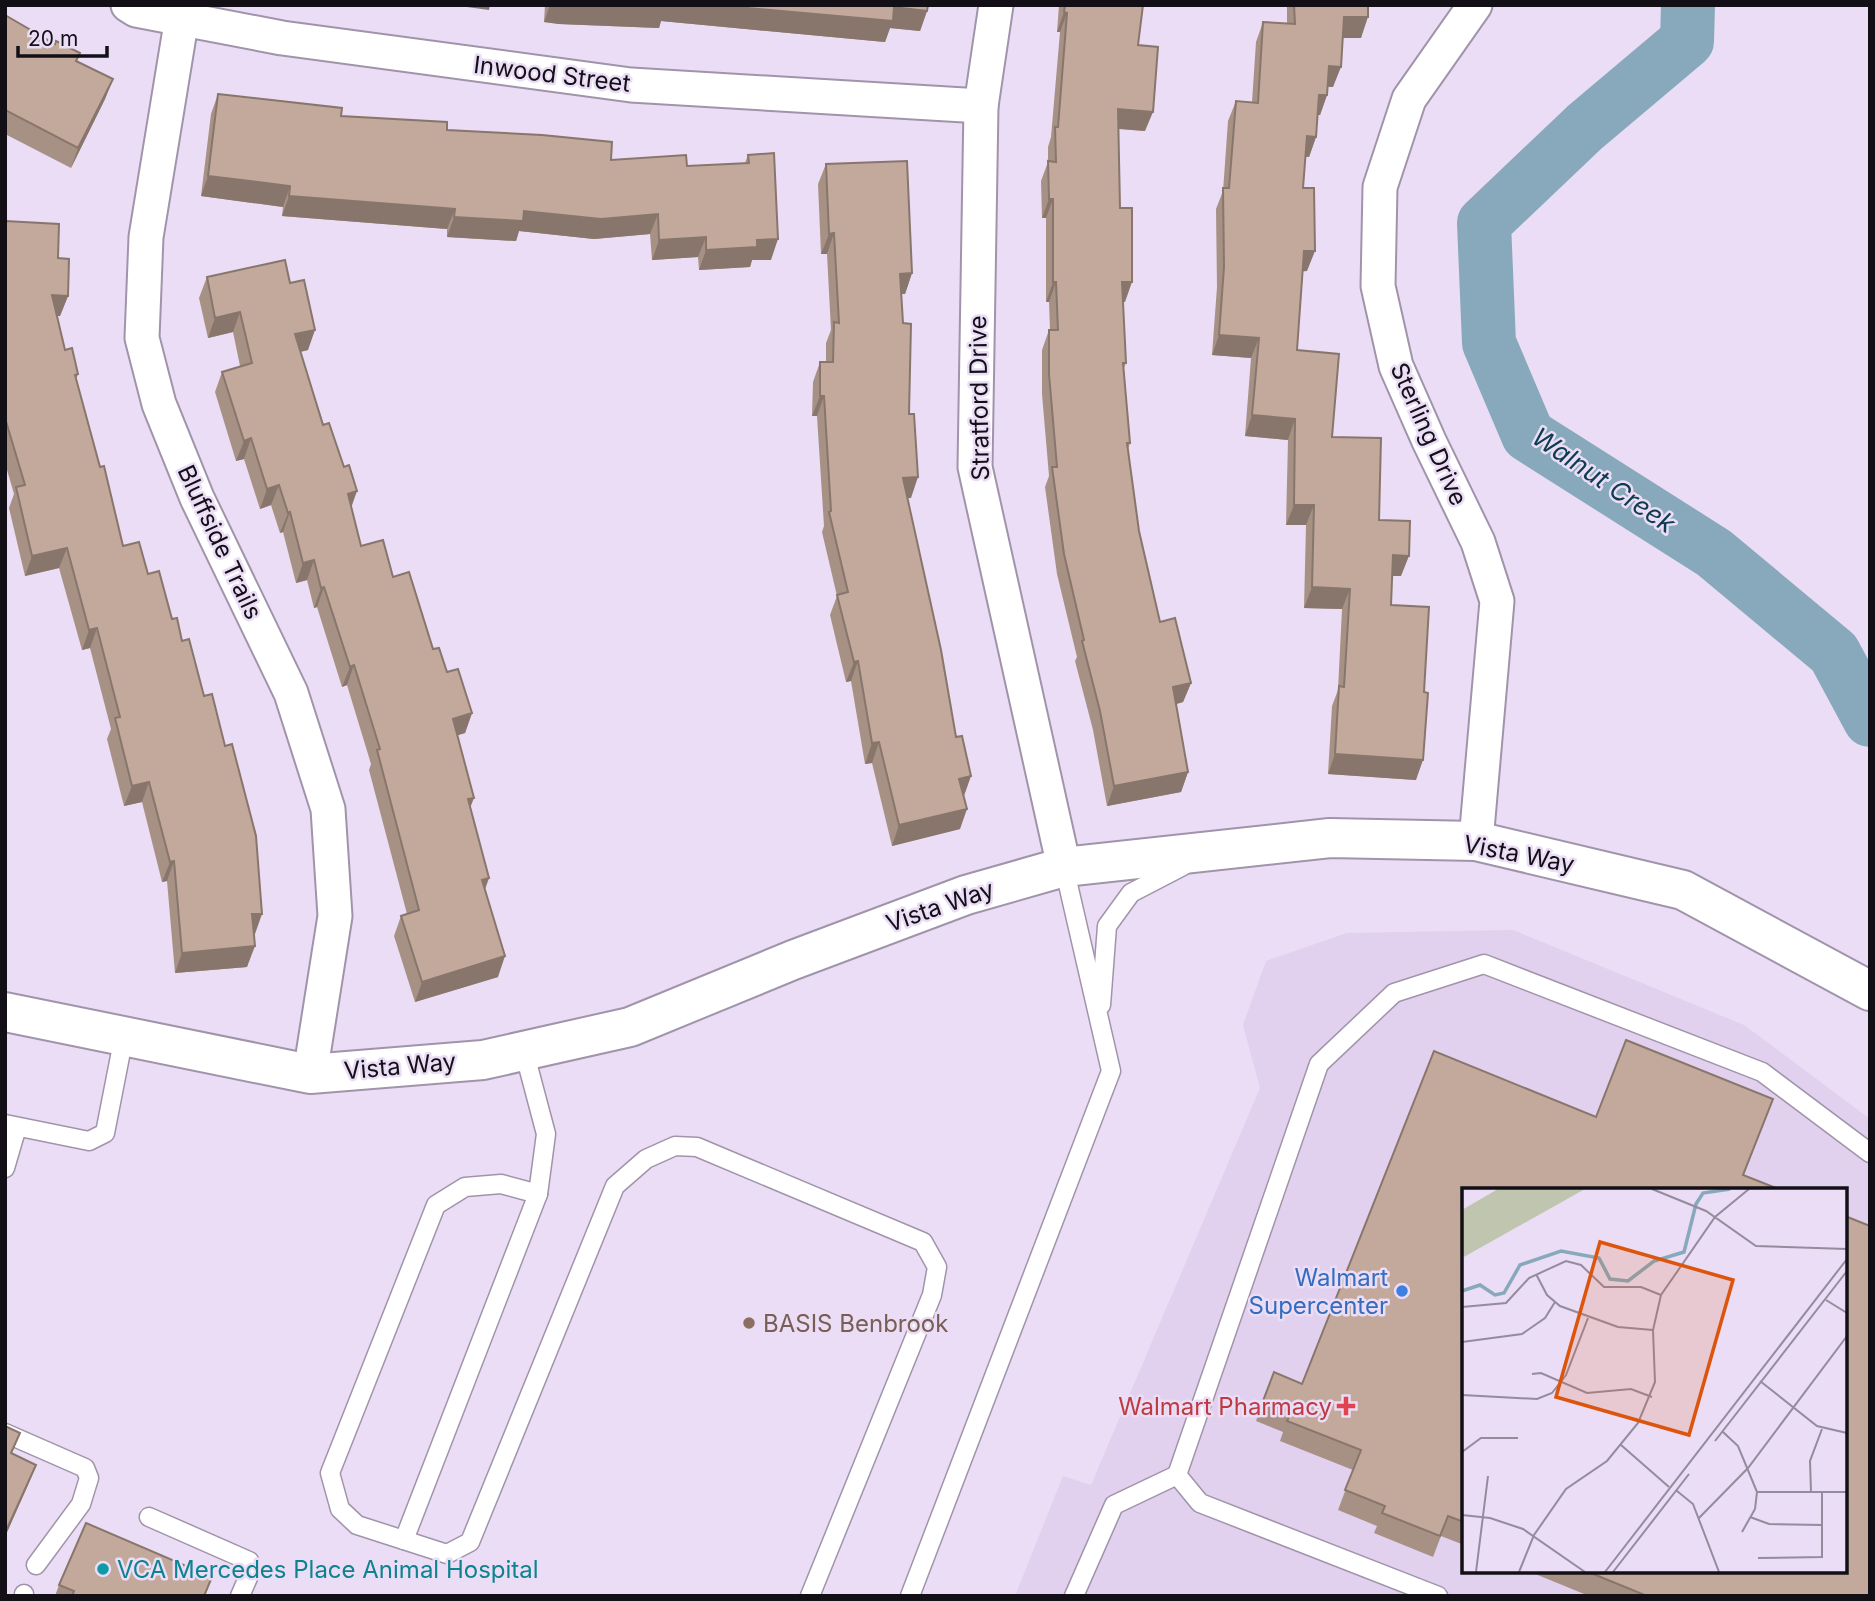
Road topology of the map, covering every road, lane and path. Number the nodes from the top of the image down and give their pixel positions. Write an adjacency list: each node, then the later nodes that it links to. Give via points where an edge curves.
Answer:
1 (128, 5): 4 (street, Inwood Street, via 136,10)
2 (996, 5): 5 (street, Stratford Drive)
3 (1475, 5): 6 (street, Sterling Drive, via 1409,99 1380,187 1378,286 1396,366 1478,542 1497,601)
4 (183, 12): 5 (street, Inwood Street, via 282,38 631,85); 14 (street, Bluffside Trails, via 146,237 142,338 159,404 197,498 290,693 328,808 335,916)
5 (981, 106): 8 (street, Stratford Drive, via 975,467)
6 (1476, 841): 7 (street, Vista Way, via 1330,838); 9 (street, Vista Way, via 1683,890)
7 (1211, 851): 8 (street, Vista Way); 11 (lane, via 1131,893 1107,926)
8 (1064, 867): 11 (lane); 13 (street, Vista Way, via 967,895 630,1027)
9 (1870, 991)
10 (5, 1012): 12 (street, Vista Way)
11 (1100, 1022): 26 (lane, via 1111,1071)
12 (124, 1036): 14 (street, Vista Way); 15 (lane, via 105,1133 89,1141)
13 (524, 1051): 14 (street, Vista Way, via 483,1060); 18 (lane, via 546,1134)
14 (310, 1074)
15 (11, 1126): 17 (lane)
16 (1870, 1153): 20 (lane, via 1762,1072 1484,964 1394,993 1319,1064)
17 (5, 1168)
18 (538, 1194): 22 (lane); 22 (lane, via 501,1184 465,1187 436,1205 330,1473 340,1508 357,1525)
19 (5, 1433): 23 (lane, via 85,1468 89,1478 80,1503)
20 (1177, 1475): 27 (lane, via 1114,1504); 28 (lane, via 1200,1503)
21 (149, 1517): 24 (lane, via 249,1561 250,1573)
22 (404, 1540): 25 (lane, via 447,1554 470,1542 615,1186 646,1159 675,1146 696,1147 923,1242 937,1267 932,1295)
23 (36, 1565)
24 (240, 1596)
25 (810, 1596)
26 (909, 1596)
27 (1074, 1596)
28 (1438, 1596)

